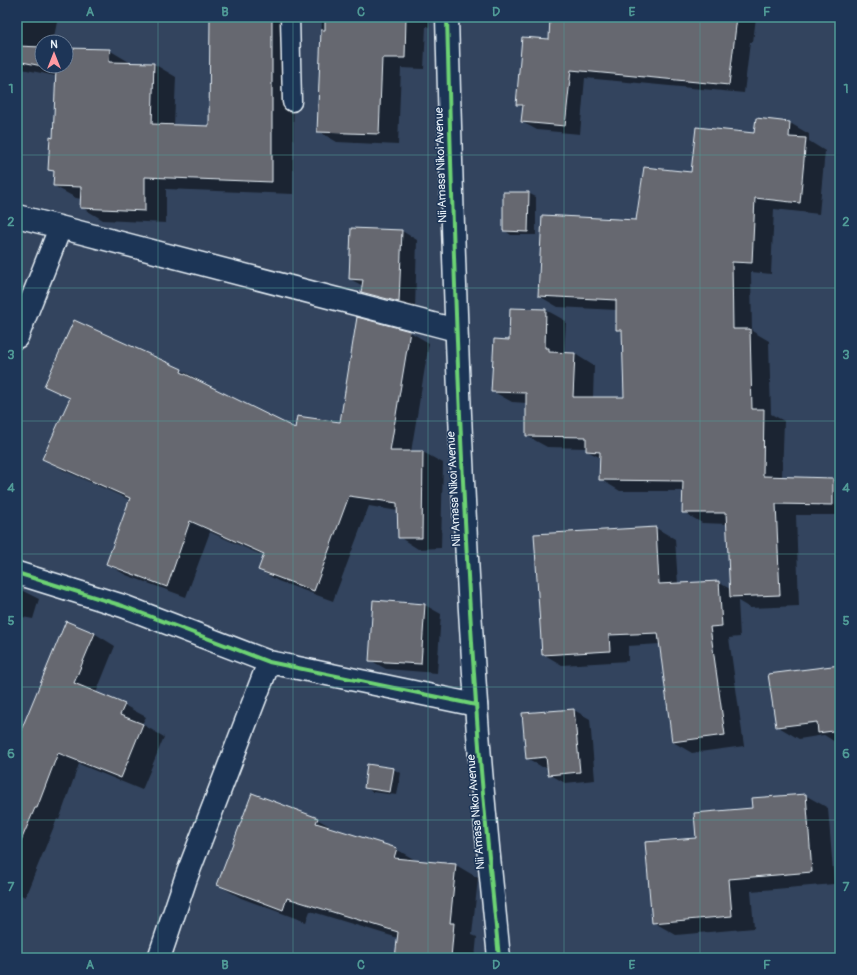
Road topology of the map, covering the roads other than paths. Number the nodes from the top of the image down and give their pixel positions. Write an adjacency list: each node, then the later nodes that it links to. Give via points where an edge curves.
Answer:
1 (290, 17): 3 (lane)
2 (447, 17): 6 (street, Nii Amasa Nikoi Avenue)
3 (292, 102)
4 (17, 216): 5 (street)
5 (60, 228): 6 (street); 7 (street)
6 (456, 330): 10 (street, Nii Amasa Nikoi Avenue)
7 (17, 337)
8 (17, 573): 9 (street, via 123,606)
9 (270, 662): 10 (street); 11 (street, via 189,870)
10 (476, 705): 12 (street, Nii Amasa Nikoi Avenue)
11 (159, 958)
12 (499, 958)

